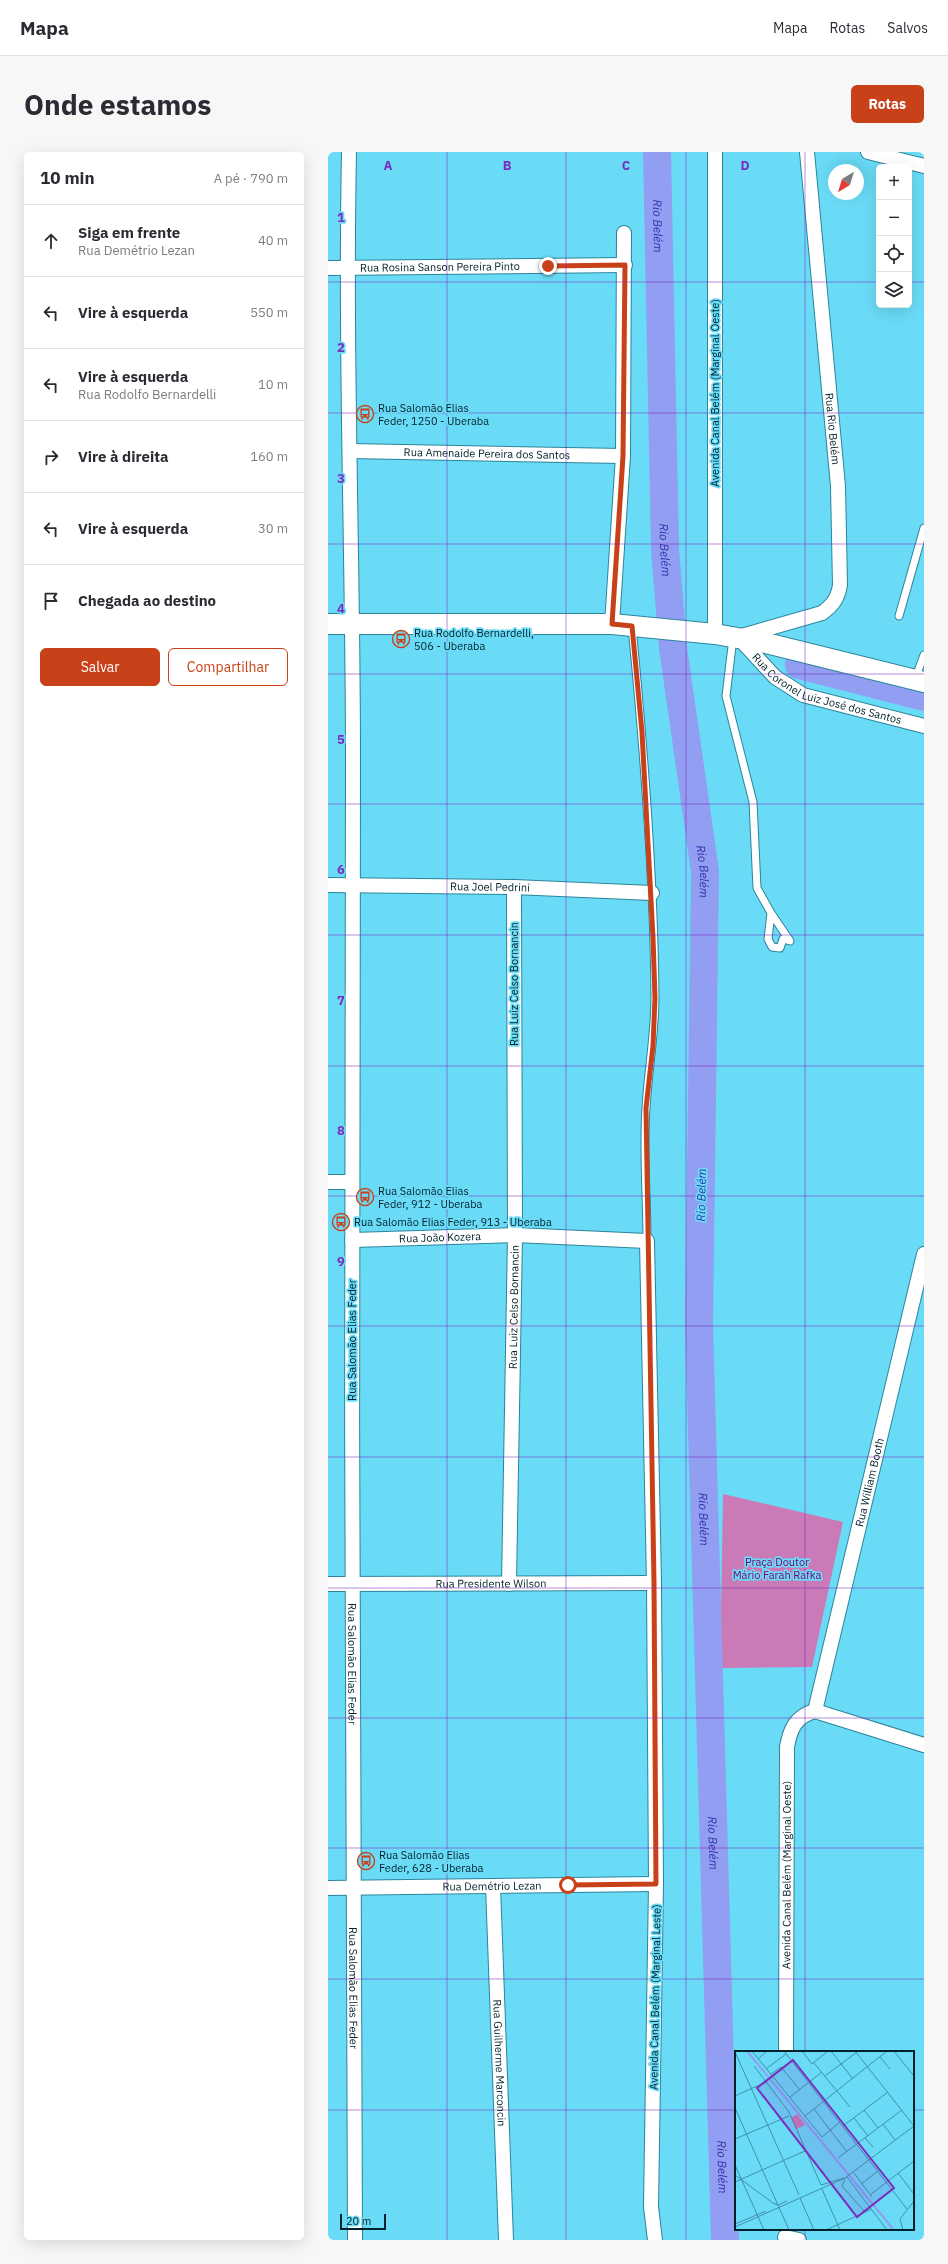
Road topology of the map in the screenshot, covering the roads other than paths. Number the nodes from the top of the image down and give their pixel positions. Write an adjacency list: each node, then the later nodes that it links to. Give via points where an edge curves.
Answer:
1 (349, 152): 9 (street, Rua Salomão Elias Feder)
2 (715, 152): 18 (street, Avenida Canal Belém (Marginal Oeste))
3 (807, 152): 18 (street, Rua Rio Belém, via 838,486 840,585 838,596 822,613)
4 (868, 152): 5 (street)
5 (924, 166)
6 (624, 233): 7 (street)
7 (625, 265): 9 (street, Rua Rosina Sanson Pereira Pinto); 11 (street)
8 (328, 268): 9 (street, Rua Rosina Sanson Pereira Pinto)
9 (347, 268): 10 (street, Rua Salomão Elias Feder)
10 (350, 451): 11 (street, Rua Amenaide Pereira dos Santos); 15 (street, Rua Salomão Elias Feder)
11 (623, 456): 16 (street)
12 (924, 528): 13 (lane)
13 (899, 616)
14 (328, 624): 15 (street)
15 (353, 624): 16 (street); 23 (street, Rua Salomão Elias Feder)
16 (612, 624): 17 (street)
17 (632, 626): 18 (street); 25 (lane, Avenida Canal Belém (Marginal Leste), via 642,732)
18 (721, 635): 20 (street, Rua Coronel Luiz José dos Santos); 21 (street, Rua Coronel Luiz José dos Santos, via 775,677 803,695); 26 (lane, via 726,696 753,802 757,888)
19 (924, 655): 20 (lane)
20 (919, 681)
21 (924, 726)
22 (328, 885): 23 (street, Rua Joel Pedrini)
23 (353, 885): 24 (street, Rua Joel Pedrini); 28 (street, Rua Salomão Elias Feder)
24 (514, 887): 25 (street, Rua Joel Pedrini); 29 (street, Rua Luiz Celso Bornancin)
25 (652, 893): 31 (lane, Avenida Canal Belém (Marginal Leste), via 655,998 646,1108)
26 (771, 913): 26 (lane, via 768,939 772,947 780,948 783,939 790,941)
27 (328, 1182): 28 (street)
28 (352, 1182): 30 (street, Rua Salomão Elias Feder)
29 (516, 1235): 30 (street, Rua João Kozera); 31 (street, Rua João Kozera); 36 (street, Rua Luiz Celso Bornancin)
30 (352, 1240): 35 (street, Rua Salomão Elias Feder)
31 (648, 1241): 33 (street, Avenida Canal Belém (Marginal Leste))
32 (924, 1254): 37 (street, Rua William Booth)
33 (654, 1583): 36 (street, Rua Presidente Wilson); 39 (street, Avenida Canal Belém (Marginal Leste))
34 (328, 1584): 35 (street, Rua Presidente Wilson)
35 (352, 1584): 36 (street, Rua Presidente Wilson); 41 (street, Rua Salomão Elias Feder)
36 (509, 1584)
37 (815, 1711): 38 (street); 43 (street, Avenida Canal Belém (Marginal Oeste), via 804,1714 795,1723 787,1747)
38 (924, 1745)
39 (656, 1884): 40 (street, Rua Demétrio Lezan); 47 (street, Avenida Canal Belém (Marginal Leste), via 651,2207)
40 (493, 1886): 41 (street, Rua Demétrio Lezan); 46 (street, Rua Guilherme Marconcin)
41 (352, 1887): 42 (street, Rua Demétrio Lezan); 45 (street, Rua Salomão Elias Feder)
42 (328, 1888)
43 (786, 2051)
44 (785, 2235): 48 (street)
45 (355, 2240)
46 (506, 2240)
47 (655, 2240)
48 (799, 2240)

